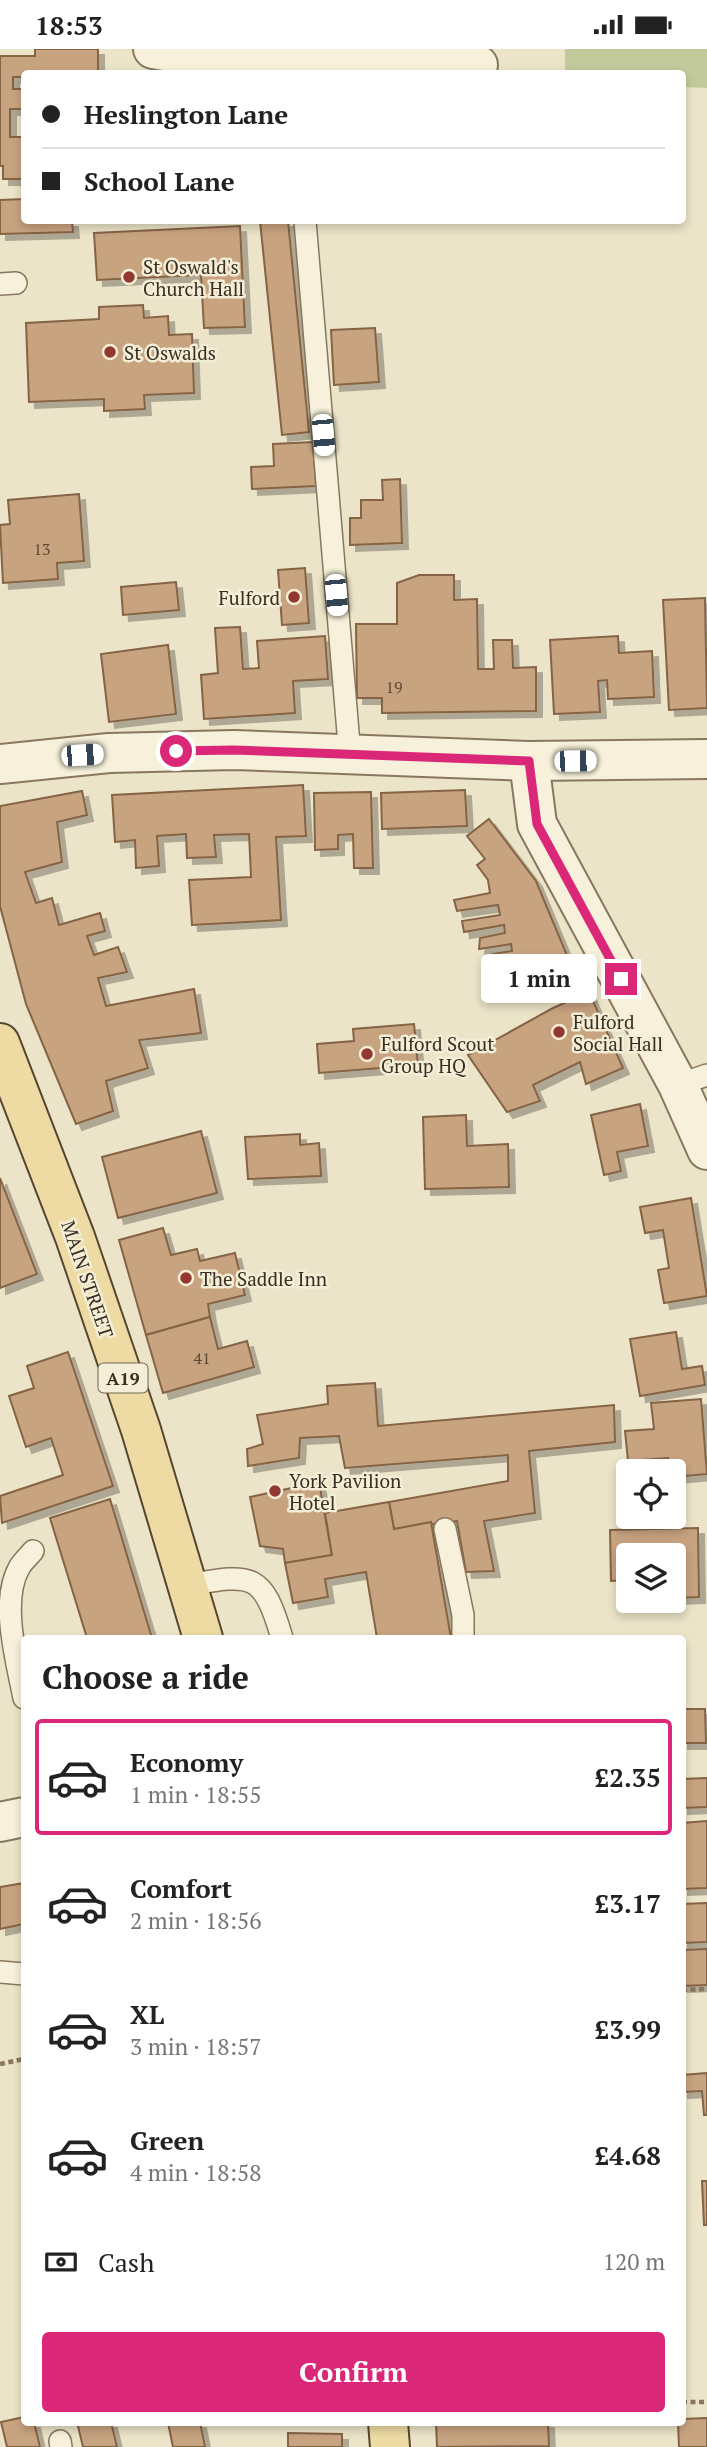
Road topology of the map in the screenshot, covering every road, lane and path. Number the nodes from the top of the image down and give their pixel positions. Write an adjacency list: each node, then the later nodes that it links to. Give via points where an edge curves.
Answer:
1 (153, 49): 2 (street, via 216,60)
2 (478, 65)
3 (305, 224): 4 (lane)
4 (349, 756): 6 (street); 7 (street, via 198,750)
5 (707, 759): 6 (street)
6 (529, 761): 9 (street, via 537,824)
7 (0, 764)
8 (2, 1055): 13 (main road, MAIN STREET / A19, via 75,1237)
9 (692, 1080): 10 (street)
10 (707, 1150)
11 (445, 1529): 16 (lane)
12 (33, 1551): 17 (lane, via 18,1569 10,1617)
13 (189, 1585): 14 (main road, MAIN STREET / A19); 15 (lane, via 235,1577 252,1580 272,1604)
14 (202, 1635)
15 (281, 1635)
16 (463, 1635)
17 (21, 1683)
18 (21, 1818): 19 (street)
19 (0, 1822)
20 (0, 1972): 21 (lane)
21 (21, 1974)
22 (707, 1989): 23 (path)
23 (686, 1990)
24 (21, 2060): 25 (path)
25 (0, 2064)
26 (686, 2402): 27 (path)
27 (707, 2402)
28 (388, 2426): 29 (main road)
29 (390, 2447)

